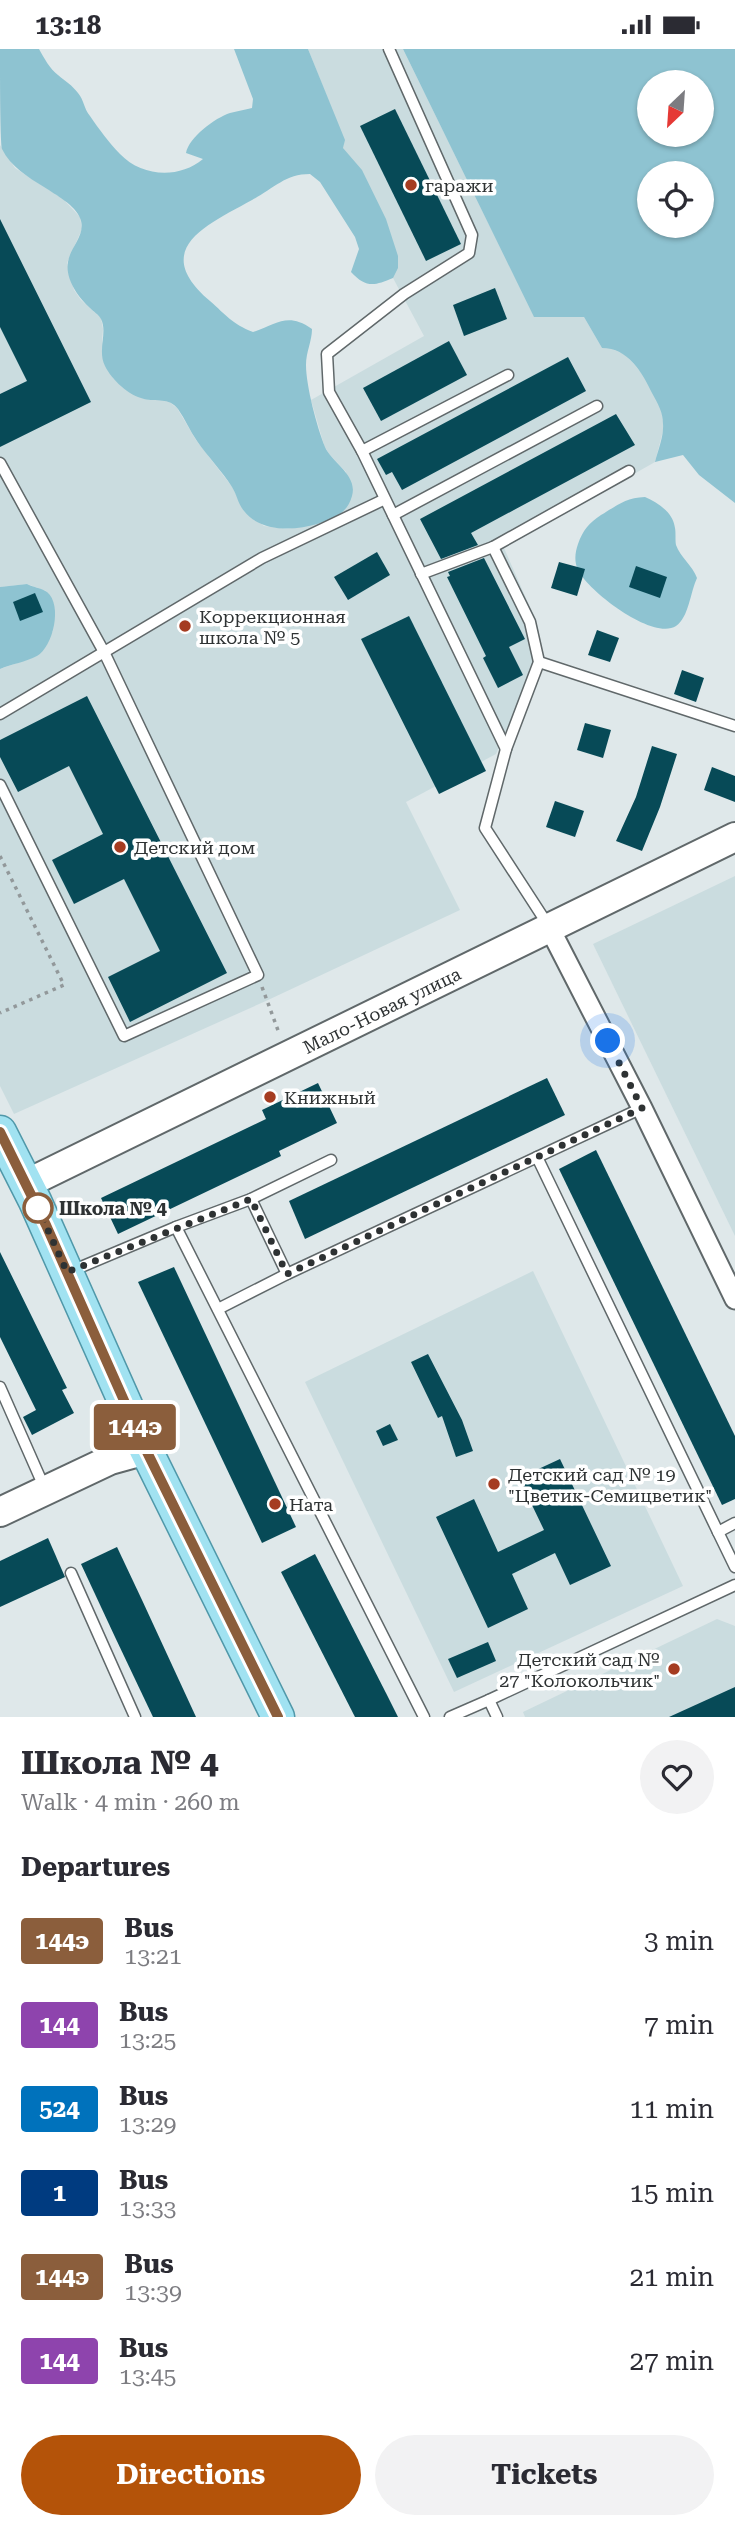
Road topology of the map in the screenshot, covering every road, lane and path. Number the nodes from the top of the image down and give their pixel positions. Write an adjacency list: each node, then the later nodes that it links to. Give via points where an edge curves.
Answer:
1 (389, 49): 4 (lane, via 472,235 469,253 404,294 327,355 329,392)
2 (508, 375): 4 (lane)
3 (597, 406): 8 (lane)
4 (362, 451): 7 (lane)
5 (0, 463): 11 (lane)
6 (629, 471): 9 (lane)
7 (383, 500): 8 (lane); 11 (lane, via 262,558)
8 (393, 515): 10 (lane)
9 (493, 547): 10 (lane); 12 (lane, via 530,622)
10 (421, 574): 15 (lane)
11 (104, 652): 13 (lane); 20 (lane)
12 (539, 662): 14 (lane); 15 (lane)
13 (0, 714)
14 (735, 726)
15 (506, 749): 19 (lane, via 485,828)
16 (0, 785): 20 (lane, via 124,1036)
17 (735, 837): 19 (street, Мало-Новая улица)
18 (0, 856): 21 (path, via 64,985)
19 (550, 929): 23 (street); 27 (street, Мало-Новая улица)
20 (258, 975): 22 (path)
21 (0, 1013)
22 (281, 1038)
23 (642, 1108): 25 (lane); 32 (street)
24 (0, 1132): 27 (main road)
25 (537, 1157): 31 (lane); 39 (lane)
26 (331, 1160): 28 (lane)
27 (26, 1184): 30 (main road)
28 (251, 1199): 29 (lane); 31 (lane)
29 (176, 1227): 30 (lane); 33 (lane)
30 (67, 1272): 35 (main road)
31 (287, 1274): 33 (lane)
32 (735, 1299)
33 (218, 1309): 46 (lane)
34 (0, 1387): 36 (lane)
35 (146, 1450): 36 (street, via 110,1460); 45 (main road)
36 (45, 1489): 37 (street)
37 (0, 1512)
38 (735, 1523): 39 (lane)
39 (718, 1532): 40 (lane)
40 (735, 1567)
41 (71, 1573): 44 (lane)
42 (735, 1585): 43 (lane)
43 (489, 1700): 47 (lane); 48 (lane)
44 (135, 1717)
45 (278, 1717)
46 (424, 1717)
47 (450, 1717)
48 (497, 1717)

